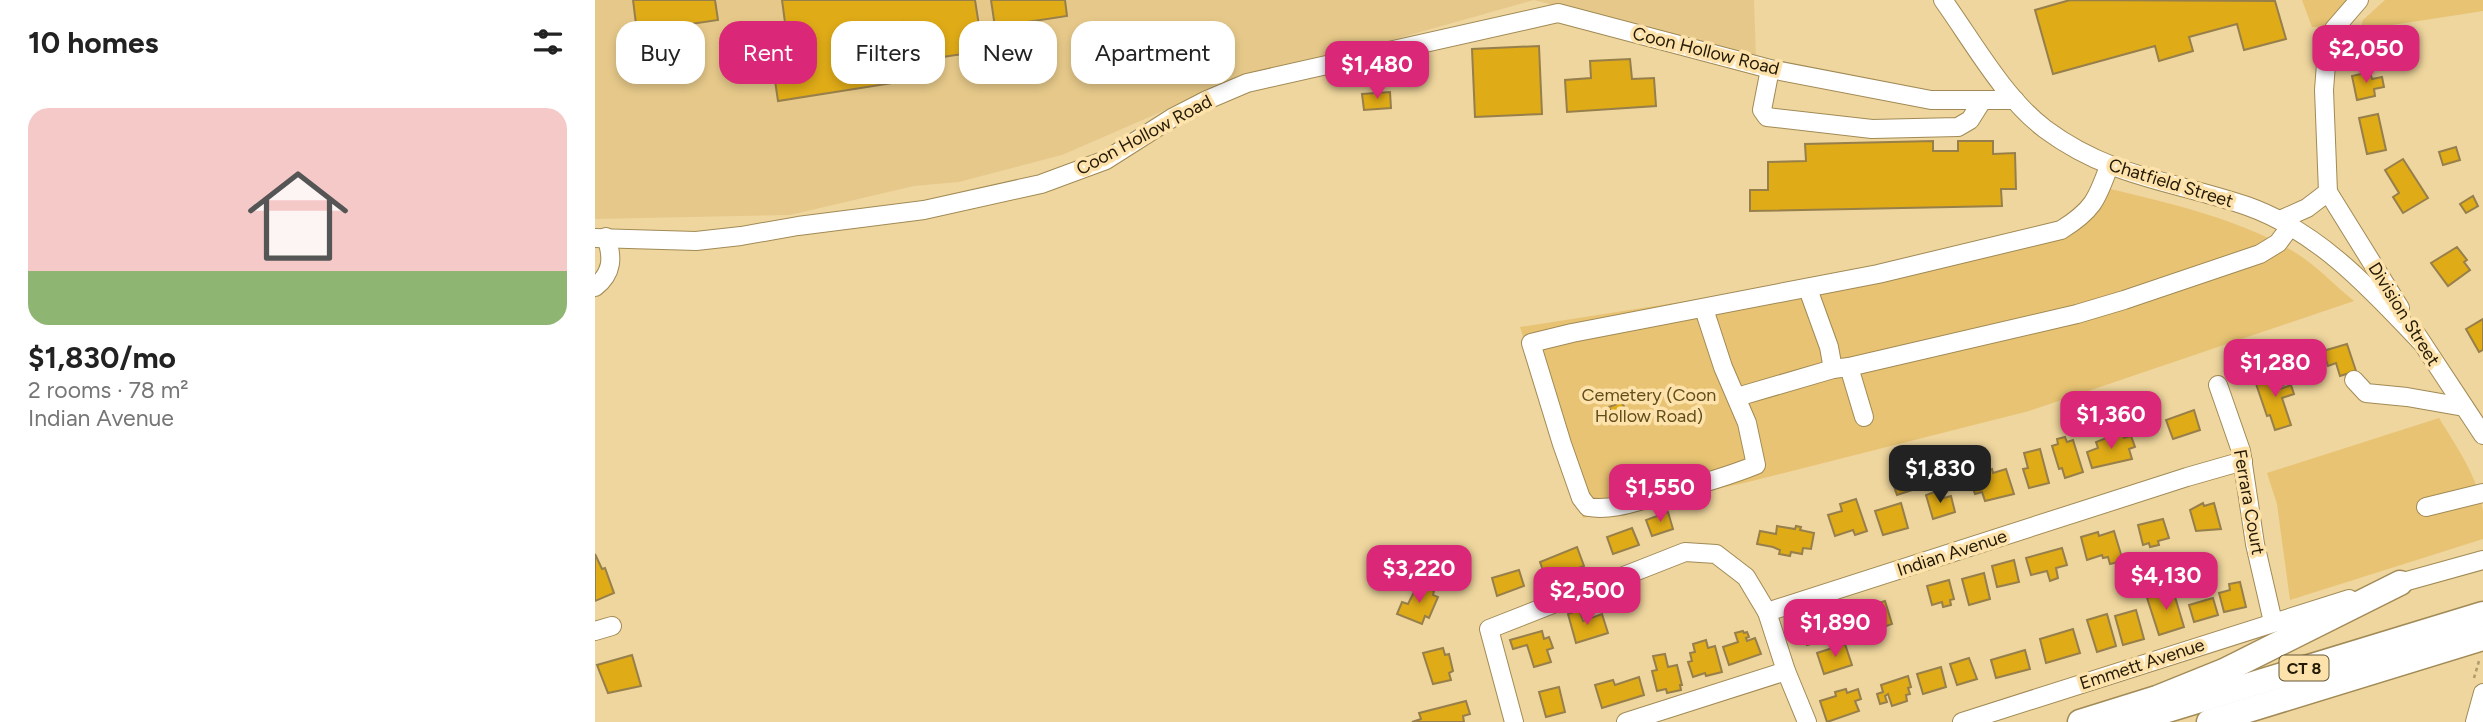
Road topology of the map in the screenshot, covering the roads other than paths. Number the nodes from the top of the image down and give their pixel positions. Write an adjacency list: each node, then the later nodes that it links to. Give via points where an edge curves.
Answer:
1 (1943, 0): 4 (street, Chatfield Street)
2 (2359, 0): 7 (street, via 2334,29 2327,51)
3 (1770, 69): 5 (street, Coon Hollow Road, via 1931,100); 5 (street, via 1762,110 1767,117 1872,129 1958,127 1970,120); 9 (street, Coon Hollow Road, via 1558,13 1247,83 1172,118 1106,159 1041,184 924,210 741,236 696,241)
4 (2014, 100): 5 (street, Coon Hollow Road); 6 (street, Chatfield Street, via 2073,148)
5 (1982, 102)
6 (2109, 166): 8 (street, Chatfield Street, via 2247,206); 11 (street, via 2093,205 2061,230)
7 (2328, 192): 8 (street); 13 (street, Division Street)
8 (2285, 223): 13 (street, Chatfield Street, via 2348,268); 14 (street, via 2278,243 2260,254 2124,300)
9 (601, 237): 10 (street, via 611,251 609,270)
10 (595, 287)
11 (1808, 289): 12 (street); 14 (street)
12 (1705, 309): 17 (street); 17 (street, via 1531,343 1581,498 1588,507 1599,509 1627,504 1756,465)
13 (2421, 342): 18 (street, Division Street)
14 (1841, 368): 17 (street); 19 (street)
15 (2354, 380): 18 (street, via 2367,393)
16 (2218, 384): 21 (street, Ferrara Court)
17 (1737, 397)
18 (2464, 407): 20 (street, Division Street)
19 (1864, 417)
20 (2483, 435)
21 (2243, 461): 26 (street, Indian Avenue); 27 (street, Ferrara Court)
22 (2483, 493): 23 (street)
23 (2426, 506)
24 (2483, 560): 25 (street, Emmett Avenue)
25 (2400, 583): 27 (street, Emmett Avenue); 35 (highway, via 2224,671)
26 (1767, 612): 29 (street); 31 (street, via 1746,577 1716,554 1685,552 1489,629)
27 (2273, 622): 34 (street, Emmett Avenue)
28 (2479, 627): 36 (highway, CT 8); 37 (highway, CT 8)
29 (1786, 671): 32 (street); 33 (street)
30 (2483, 693): 38 (street)
31 (1514, 722)
32 (1626, 722)
33 (1807, 722)
34 (1962, 722)
35 (2080, 722)
36 (2128, 722)
37 (2209, 722)
38 (2475, 722)

